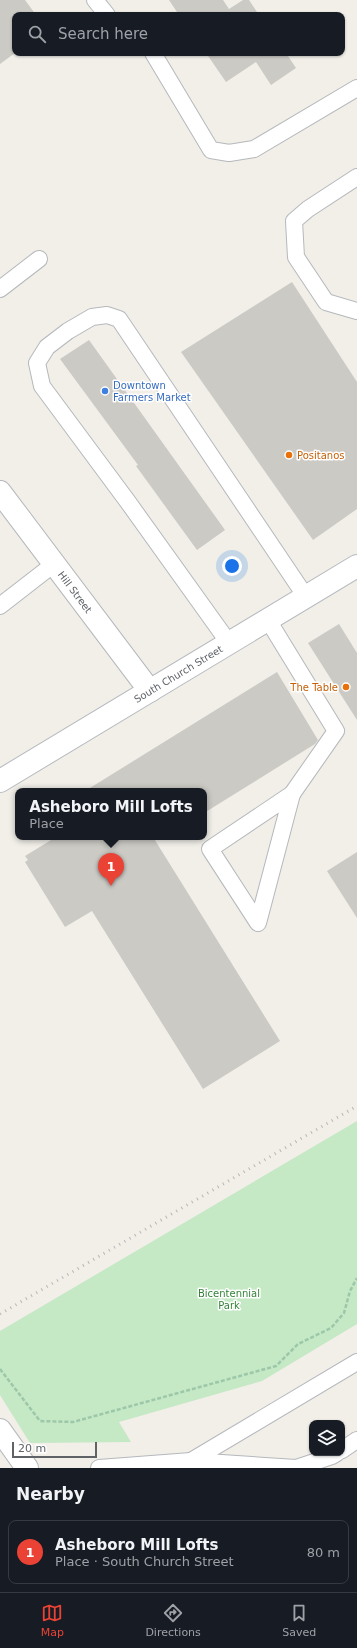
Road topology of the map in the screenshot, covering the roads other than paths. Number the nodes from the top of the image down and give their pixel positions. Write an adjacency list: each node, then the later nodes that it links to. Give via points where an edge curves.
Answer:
1 (95, 0): 2 (lane)
2 (105, 12)
3 (155, 56): 4 (lane, via 211,150 228,153 254,149)
4 (357, 88)
5 (357, 177): 8 (lane, via 294,220 296,257 326,302)
6 (39, 259): 7 (lane)
7 (0, 289)
8 (357, 311)
9 (0, 492): 10 (street, Hill Street)
10 (54, 564): 13 (lane); 16 (street, Hill Street)
11 (357, 566): 12 (street, South Church Street)
12 (306, 597): 14 (street, South Church Street); 15 (lane, via 119,319 107,315 92,317 68,331 47,347 37,363 42,386)
13 (0, 606)
14 (268, 620): 15 (street, South Church Street); 18 (lane, via 336,731)
15 (229, 643): 16 (street, South Church Street)
16 (150, 691): 17 (street, South Church Street)
17 (0, 781)
18 (292, 794): 18 (lane, via 210,849 258,923 262,908)
19 (357, 1362): 24 (lane)
20 (1, 1433): 25 (street)
21 (357, 1440): 22 (lane)
22 (345, 1448)
23 (332, 1456): 24 (lane, via 296,1468)
24 (191, 1460): 26 (lane)
25 (27, 1468)
26 (100, 1468)

